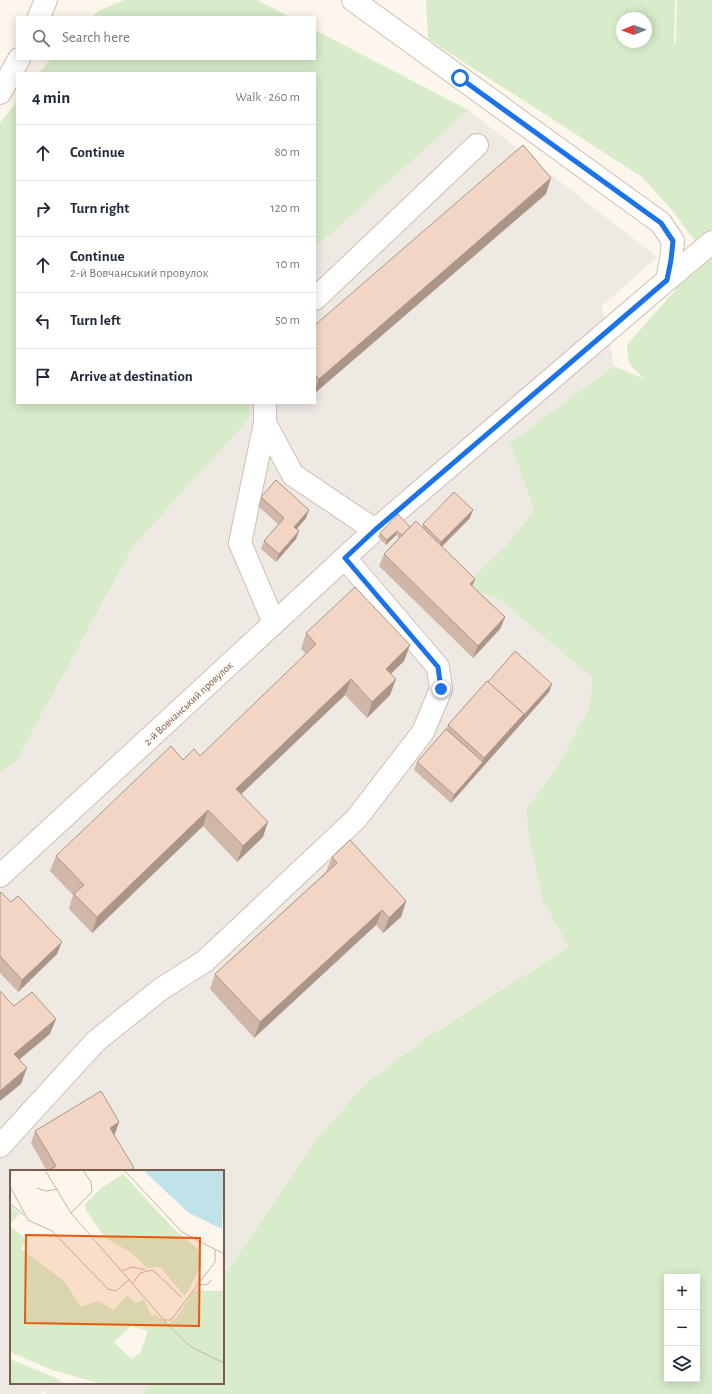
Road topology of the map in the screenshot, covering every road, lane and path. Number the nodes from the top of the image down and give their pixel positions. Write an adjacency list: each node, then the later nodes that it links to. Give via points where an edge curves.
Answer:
1 (46, 0): 3 (street)
2 (355, 0): 8 (street, via 661,223 673,241)
3 (39, 16)
4 (18, 60): 5 (street)
5 (0, 93)
6 (477, 145): 9 (street)
7 (712, 242): 8 (street, 2-й Вовчанський провулок)
8 (667, 280): 11 (street, 2-й Вовчанський провулок)
9 (316, 298)
10 (265, 413): 11 (street, via 293,476); 13 (street, via 240,543)
11 (375, 530): 12 (street, 2-й Вовчанський провулок)
12 (345, 558): 13 (street, 2-й Вовчанський провулок); 15 (street, via 438,667 441,689 423,732 356,819 205,961 161,990 96,1041)
13 (274, 623): 14 (street, 2-й Вовчанський провулок)
14 (0, 876)
15 (0, 1146)

